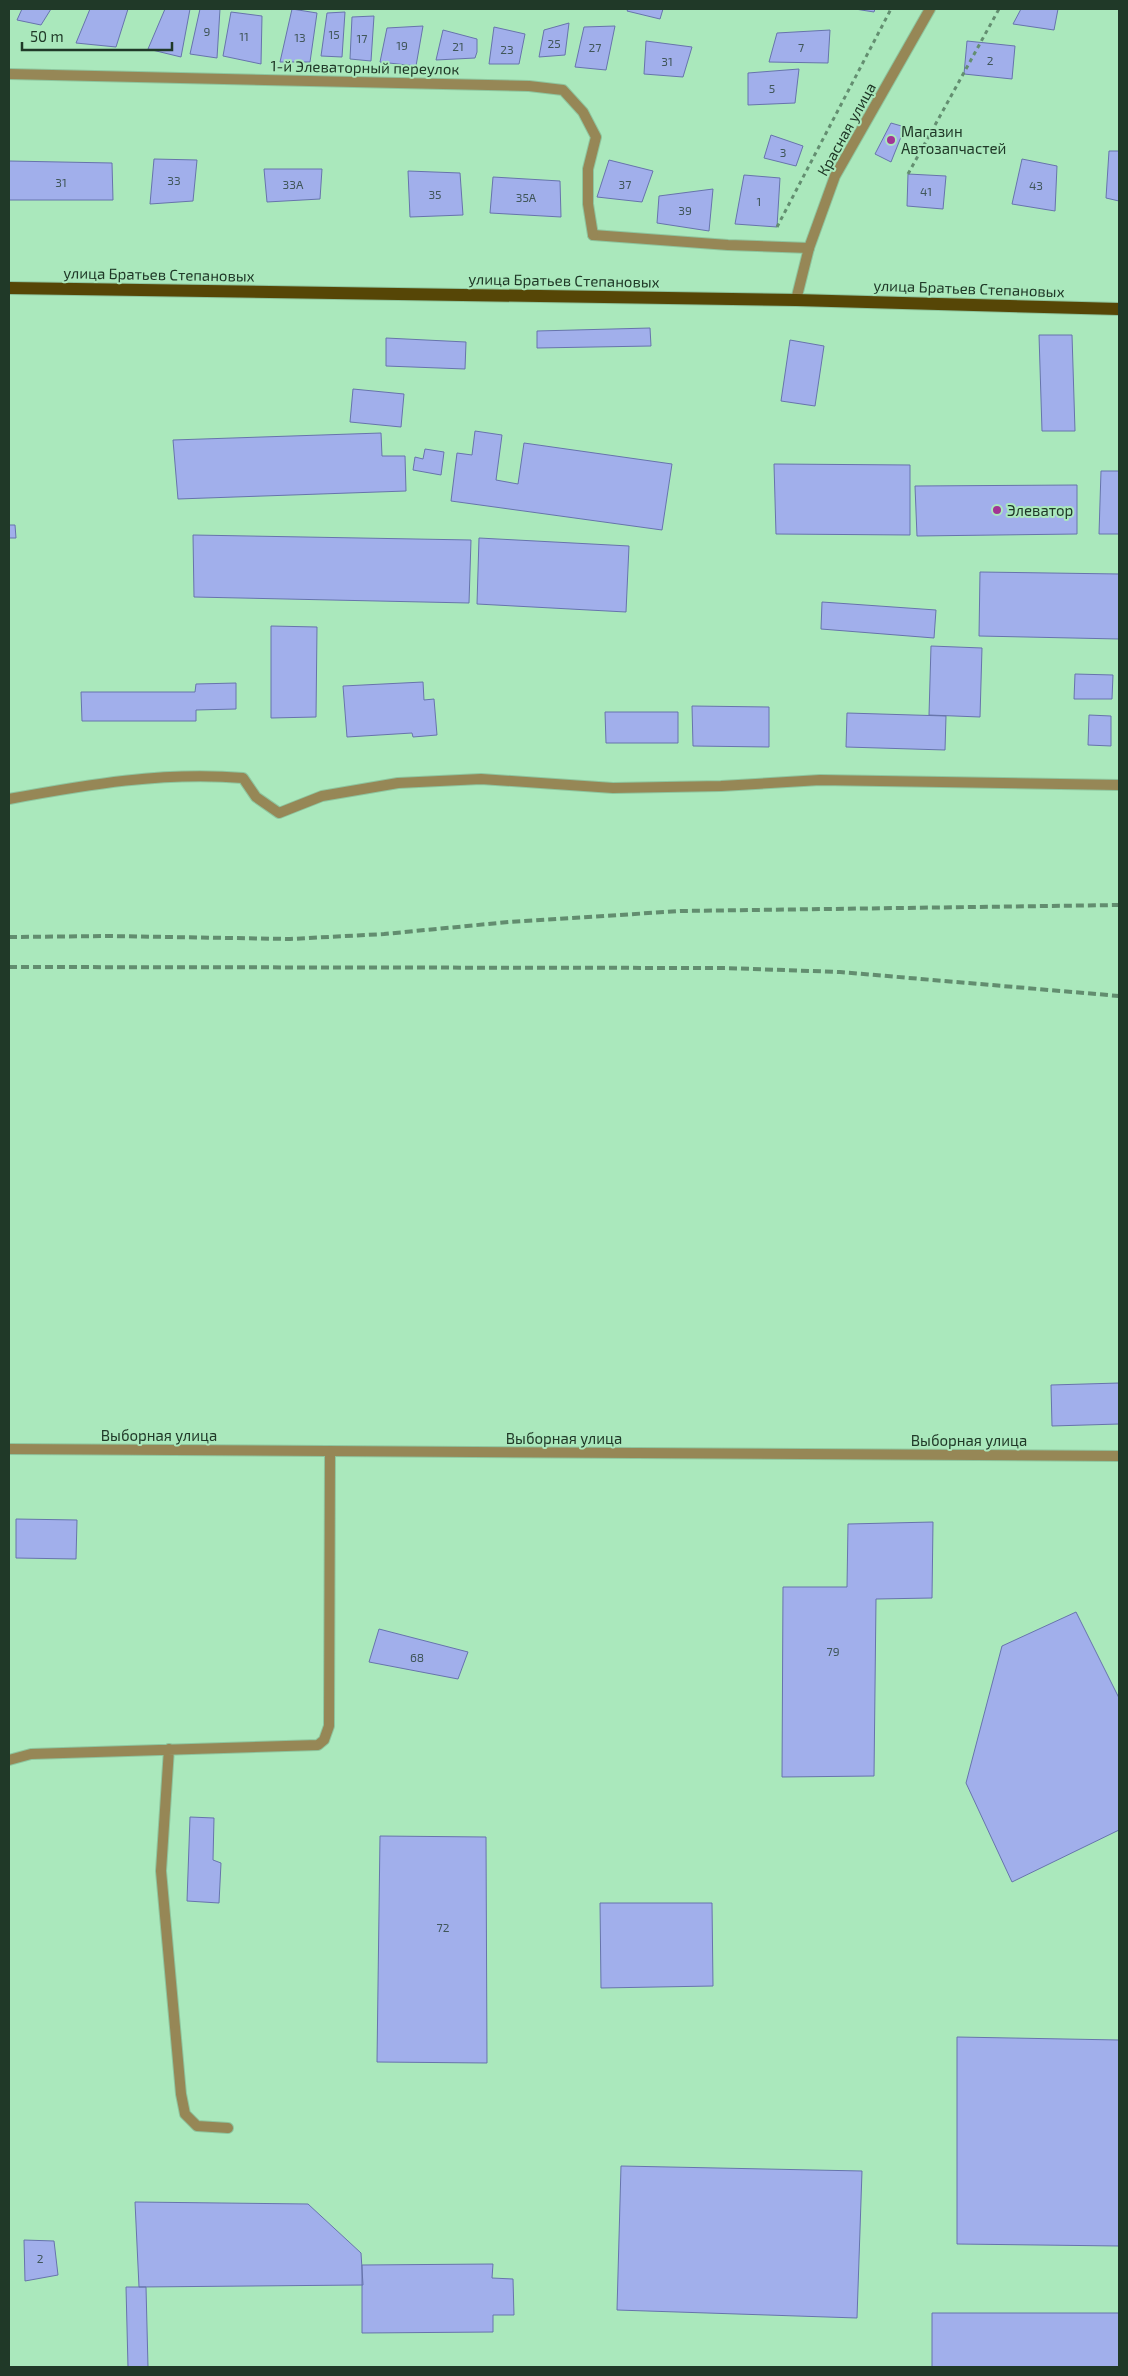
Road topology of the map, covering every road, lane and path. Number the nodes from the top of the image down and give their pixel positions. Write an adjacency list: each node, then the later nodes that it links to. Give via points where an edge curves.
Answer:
1 (891, 9): 6 (path)
2 (930, 9): 7 (street, Красная улица, via 835,176)
3 (1000, 9): 5 (path)
4 (9, 74): 7 (street, 1-й Элеваторный переулок, via 529,86 563,90 583,112 596,137 588,177 593,234)
5 (908, 174)
6 (777, 227)
7 (809, 248): 9 (street, Красная улица)
8 (9, 288): 9 (main road, улица Братьев Степановых)
9 (796, 300): 10 (main road, улица Братьев Степановых)
10 (1119, 309)
11 (1119, 785): 12 (street, via 820,780 614,788 482,779 398,783 322,796 279,813 256,797 243,778 207,775 66,788)
12 (9, 799)
13 (9, 1449): 14 (street, Выборная улица)
14 (330, 1451): 15 (street, Выборная улица); 16 (street, via 327,1734 318,1745)
15 (1119, 1456)
16 (169, 1749): 17 (street, via 31,1754); 18 (street, via 161,1871 181,2094 185,2114 197,2126)
17 (9, 1760)
18 (228, 2128)

